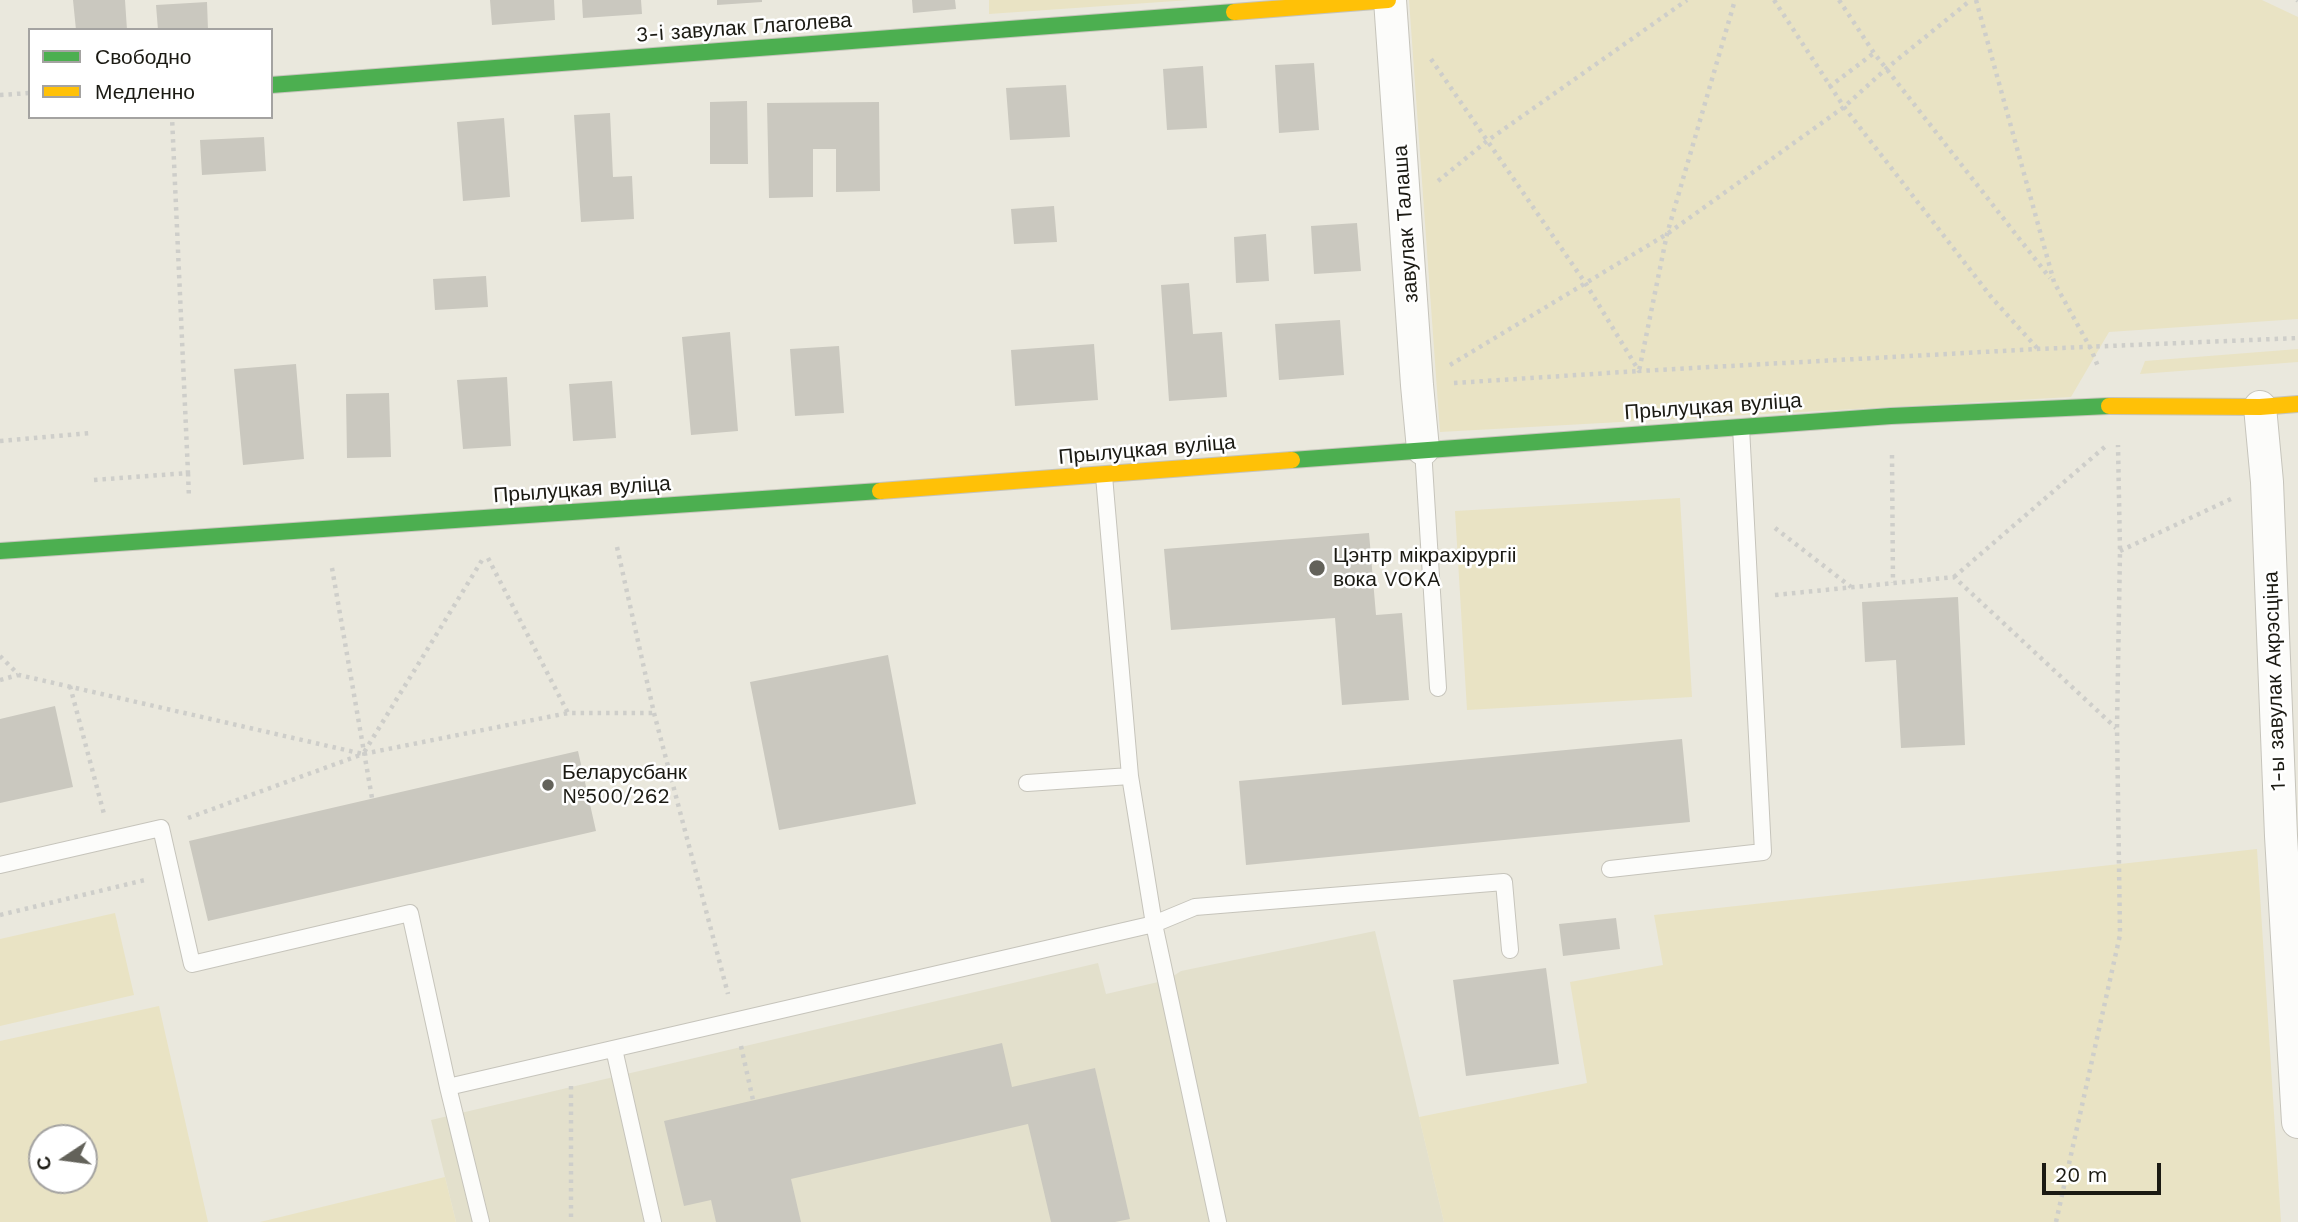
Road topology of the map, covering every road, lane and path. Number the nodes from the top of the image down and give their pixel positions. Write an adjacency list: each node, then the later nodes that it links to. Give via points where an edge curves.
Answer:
1 (1389, 0): 10 (street, 3-і завулак Глаголева); 17 (street, завулак Талаша)
2 (1687, 0): 16 (path)
3 (1735, 0): 18 (path)
4 (1774, 0): 11 (path)
5 (1839, 0): 7 (path)
6 (1974, 0): 9 (path); 19 (path)
7 (1874, 53): 9 (path); 11 (path)
8 (1428, 54): 16 (path)
9 (1887, 68): 14 (path); 19 (path)
10 (273, 86)
11 (1829, 87): 14 (path)
12 (28, 93): 13 (path)
13 (0, 95)
14 (1844, 107): 18 (path); 22 (path)
15 (172, 119): 36 (path, via 188,473)
16 (1487, 141): 17 (path); 20 (path)
17 (1405, 208): 25 (street, завулак Талаша)
18 (1667, 234): 20 (path); 24 (path)
19 (2054, 282): 23 (path)
20 (1586, 284): 24 (path); 25 (path)
21 (2298, 338): 23 (path)
22 (2037, 349): 23 (path); 24 (path)
23 (2091, 349): 27 (path)
24 (1639, 371): 25 (path)
25 (1416, 385): 34 (street, завулак Талаша)
26 (2298, 404): 28 (street, Прылуцкая вуліца)
27 (2111, 406): 28 (street, Прылуцкая вуліца); 29 (street, Прылуцкая вуліца); 32 (path)
28 (2260, 407): 37 (street, 1-ы завулак Акрэсціна)
29 (1891, 416): 30 (street, Прылуцкая вуліца); 44 (path)
30 (1741, 427): 34 (street, Прылуцкая вуліца); 38 (lane)
31 (90, 433): 33 (path)
32 (2118, 436): 41 (path); 43 (path)
33 (0, 441)
34 (1423, 449): 35 (street, Прылуцкая вуліца); 51 (lane)
35 (1104, 476): 39 (street, Прылуцкая вуліца); 56 (lane)
36 (94, 480)
37 (2267, 482): 41 (path); 60 (street, 1-ы завулак Акрэсціна)
38 (1746, 505): 45 (path); 46 (lane)
39 (608, 509): 40 (street, Прылуцкая вуліца); 53 (path)
40 (0, 551)
41 (2120, 551): 54 (path)
42 (331, 564): 55 (path)
43 (1954, 577): 44 (path); 54 (path)
44 (1893, 583): 45 (path)
45 (1852, 588): 46 (path)
46 (1751, 598): 63 (lane, via 1763,852)
47 (0, 656): 48 (path)
48 (19, 675): 49 (path); 50 (path)
49 (0, 680)
50 (70, 686): 55 (path); 61 (path)
51 (1438, 688)
52 (568, 713): 53 (path); 55 (path); 55 (path, via 486,554)
53 (654, 713): 68 (path)
54 (2117, 728): 78 (path, via 2120,935)
55 (363, 754): 58 (path); 59 (path)
56 (1130, 776): 57 (lane); 66 (lane)
57 (1027, 783)
58 (372, 798)
59 (160, 828): 61 (lane); 64 (lane)
60 (2289, 836): 73 (street, 1-ы завулак Акрэсціна)
61 (110, 838): 62 (lane)
62 (0, 864)
63 (1610, 869)
64 (171, 874): 65 (path); 71 (lane, via 192,964 410,914)
65 (0, 915)
66 (1154, 924): 67 (lane, via 1195,907 1504,882); 68 (lane); 77 (lane)
67 (1510, 950)
68 (736, 1021): 69 (lane); 72 (path)
69 (614, 1049): 70 (lane); 76 (lane)
70 (571, 1059): 71 (lane); 75 (path)
71 (448, 1087): 74 (lane)
72 (753, 1100)
73 (2298, 1122)
74 (481, 1222)
75 (571, 1222)
76 (653, 1222)
77 (1218, 1222)
78 (2056, 1222)

